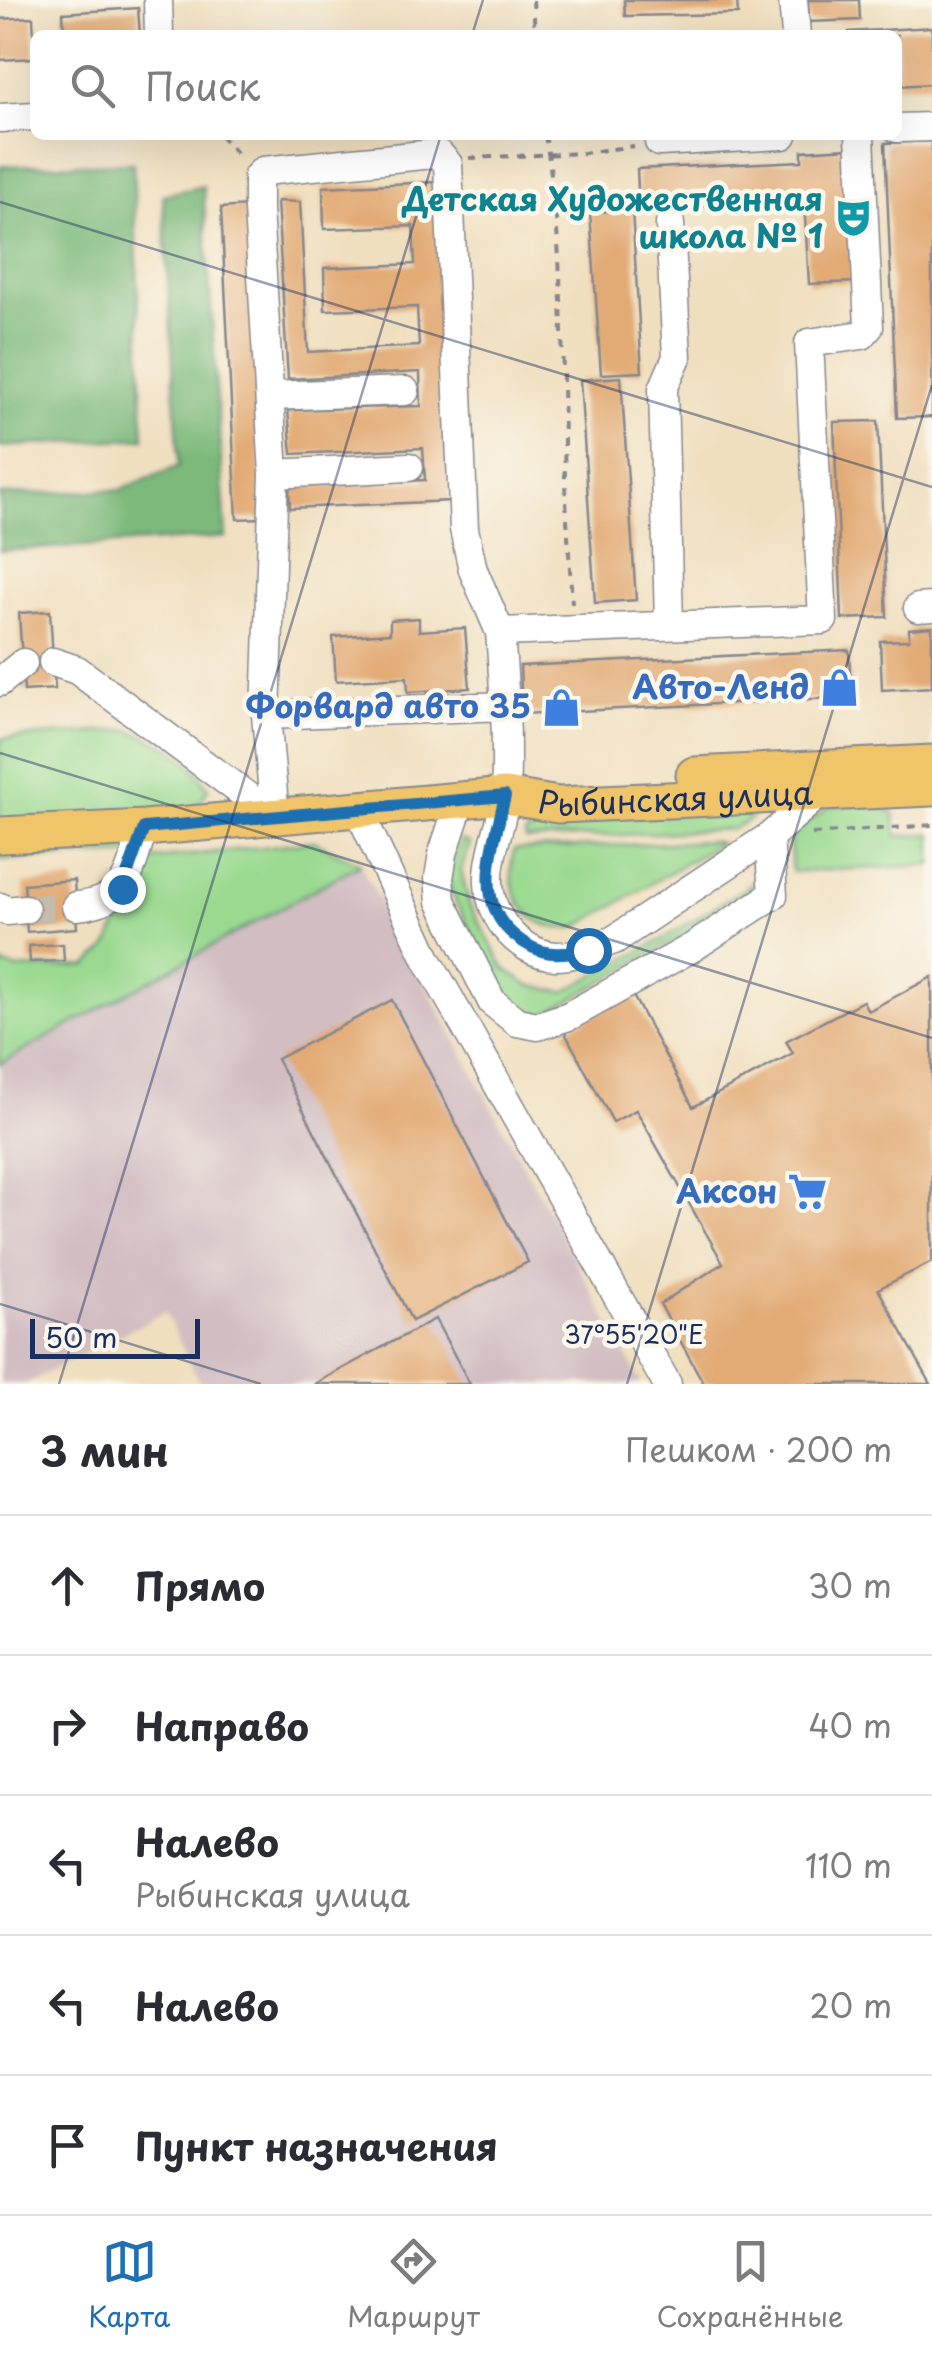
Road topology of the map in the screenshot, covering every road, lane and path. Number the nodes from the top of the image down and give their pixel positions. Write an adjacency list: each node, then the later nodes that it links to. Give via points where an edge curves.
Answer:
1 (158, 0): 4 (street)
2 (533, 0): 5 (path)
3 (793, 0): 6 (street)
4 (159, 30)
5 (535, 30)
6 (796, 30)
7 (30, 116): 8 (street)
8 (0, 118)
9 (932, 127): 10 (street)
10 (902, 128)
11 (225, 140): 18 (path)
12 (546, 140): 16 (path)
13 (694, 140): 15 (street)
14 (860, 140): 25 (street, via 869,327 862,335 809,343 823,620)
15 (658, 142): 16 (path)
16 (548, 155): 17 (path); 26 (path, via 562,300)
17 (446, 159): 18 (street, via 413,155); 27 (street, via 464,529)
18 (258, 176): 22 (street)
19 (594, 195): 20 (path)
20 (670, 224): 25 (street, via 678,357 663,389)
21 (405, 391): 22 (street)
22 (270, 396): 24 (street)
23 (408, 467): 24 (street)
24 (274, 474): 32 (street)
25 (669, 624): 26 (street)
26 (573, 629): 27 (street)
27 (500, 632): 31 (street)
28 (53, 662): 39 (street, via 78,670)
29 (23, 663): 30 (street)
30 (0, 682)
31 (506, 706): 32 (street); 36 (street)
32 (266, 714): 39 (street)
33 (932, 762): 36 (main road, via 556,782)
34 (932, 788): 35 (main road, Рыбинская улица)
35 (819, 794): 36 (main road, Рыбинская улица, via 558,805); 43 (street)
36 (505, 796): 37 (main road, Рыбинская улица); 43 (street, via 489,874 491,904 502,926 555,956 614,940)
37 (461, 799): 38 (main road, Рыбинская улица); 43 (street, via 443,853 441,900 492,1002 517,1022 538,1026 569,1016 693,948 773,896)
38 (358, 808): 39 (main road, Рыбинская улица); 45 (street, via 427,959)
39 (275, 817): 41 (main road, Рыбинская улица)
40 (932, 825): 43 (path)
41 (144, 828): 42 (main road, Рыбинская улица); 44 (street, via 122,889 98,904)
42 (0, 835)
43 (769, 837)
44 (76, 906)
45 (666, 1384)

